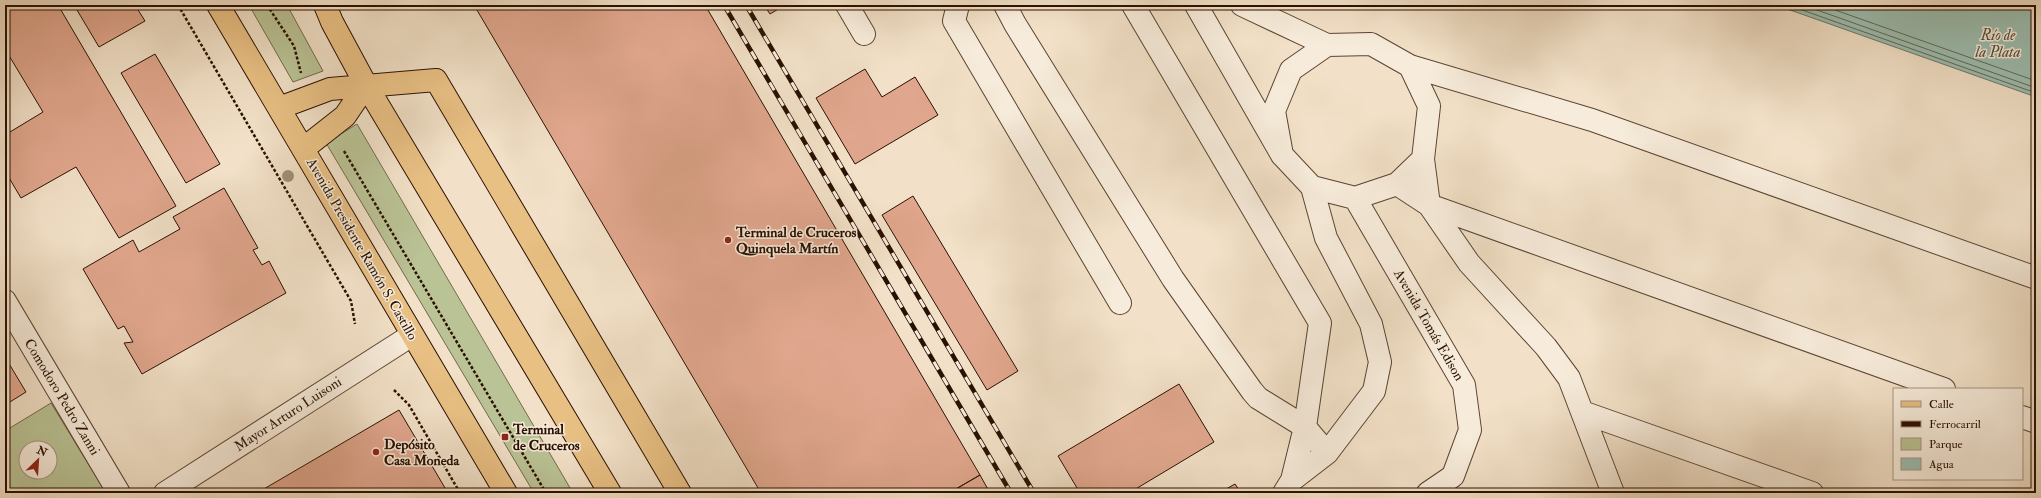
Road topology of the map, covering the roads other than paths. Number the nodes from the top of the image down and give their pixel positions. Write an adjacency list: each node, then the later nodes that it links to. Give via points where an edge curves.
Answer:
1 (218, 5): 13 (main road, Avenida Presidente Ramón S. Castillo)
2 (325, 5): 12 (main road)
3 (847, 5): 9 (street)
4 (958, 5): 23 (street, via 954,21)
5 (1005, 5): 29 (street, via 1173,279 1252,391 1258,398)
6 (1133, 5): 29 (street, via 1320,323)
7 (1196, 5): 15 (street)
8 (1242, 5): 10 (street)
9 (864, 34)
10 (1327, 45): 11 (street, via 1371,44); 15 (street, via 1291,70 1274,111)
11 (1410, 66): 16 (street, via 1429,106); 21 (street, via 1592,120)
12 (366, 85): 13 (main road, via 330,88); 14 (main road, via 345,116); 35 (main road); 36 (main road, via 436,80)
13 (279, 108): 14 (main road, Avenida Presidente Ramón S. Castillo)
14 (303, 149): 24 (main road, Avenida Presidente Ramón S. Castillo)
15 (1282, 155): 18 (street)
16 (1423, 159): 17 (street); 20 (street)
17 (1397, 184): 19 (street); 20 (street)
18 (1312, 187): 19 (street); 30 (street, via 1326,238 1371,324 1380,362 1374,391)
19 (1355, 198): 37 (street, Avenida Tomás Edison, via 1464,385 1470,430 1453,476)
20 (1429, 205): 25 (street); 26 (street, via 1469,263 1546,348 1569,378)
21 (2036, 278)
22 (5, 301): 32 (street, Comodoro Pedro Zanni)
23 (1120, 303)
24 (412, 335): 33 (street, Mayor Arturo Luisoni); 34 (main road, Avenida Presidente Ramón S. Castillo)
25 (1941, 388)
26 (1582, 412): 38 (street); 39 (street)
27 (2023, 417): 28 (street)
28 (2036, 422)
29 (1305, 427): 30 (street); 31 (street)
30 (1327, 453): 31 (street)
31 (1288, 486)
32 (119, 493)
33 (165, 493)
34 (506, 493)
35 (610, 493)
36 (680, 493)
37 (1428, 493)
38 (1613, 493)
39 (1812, 493)

